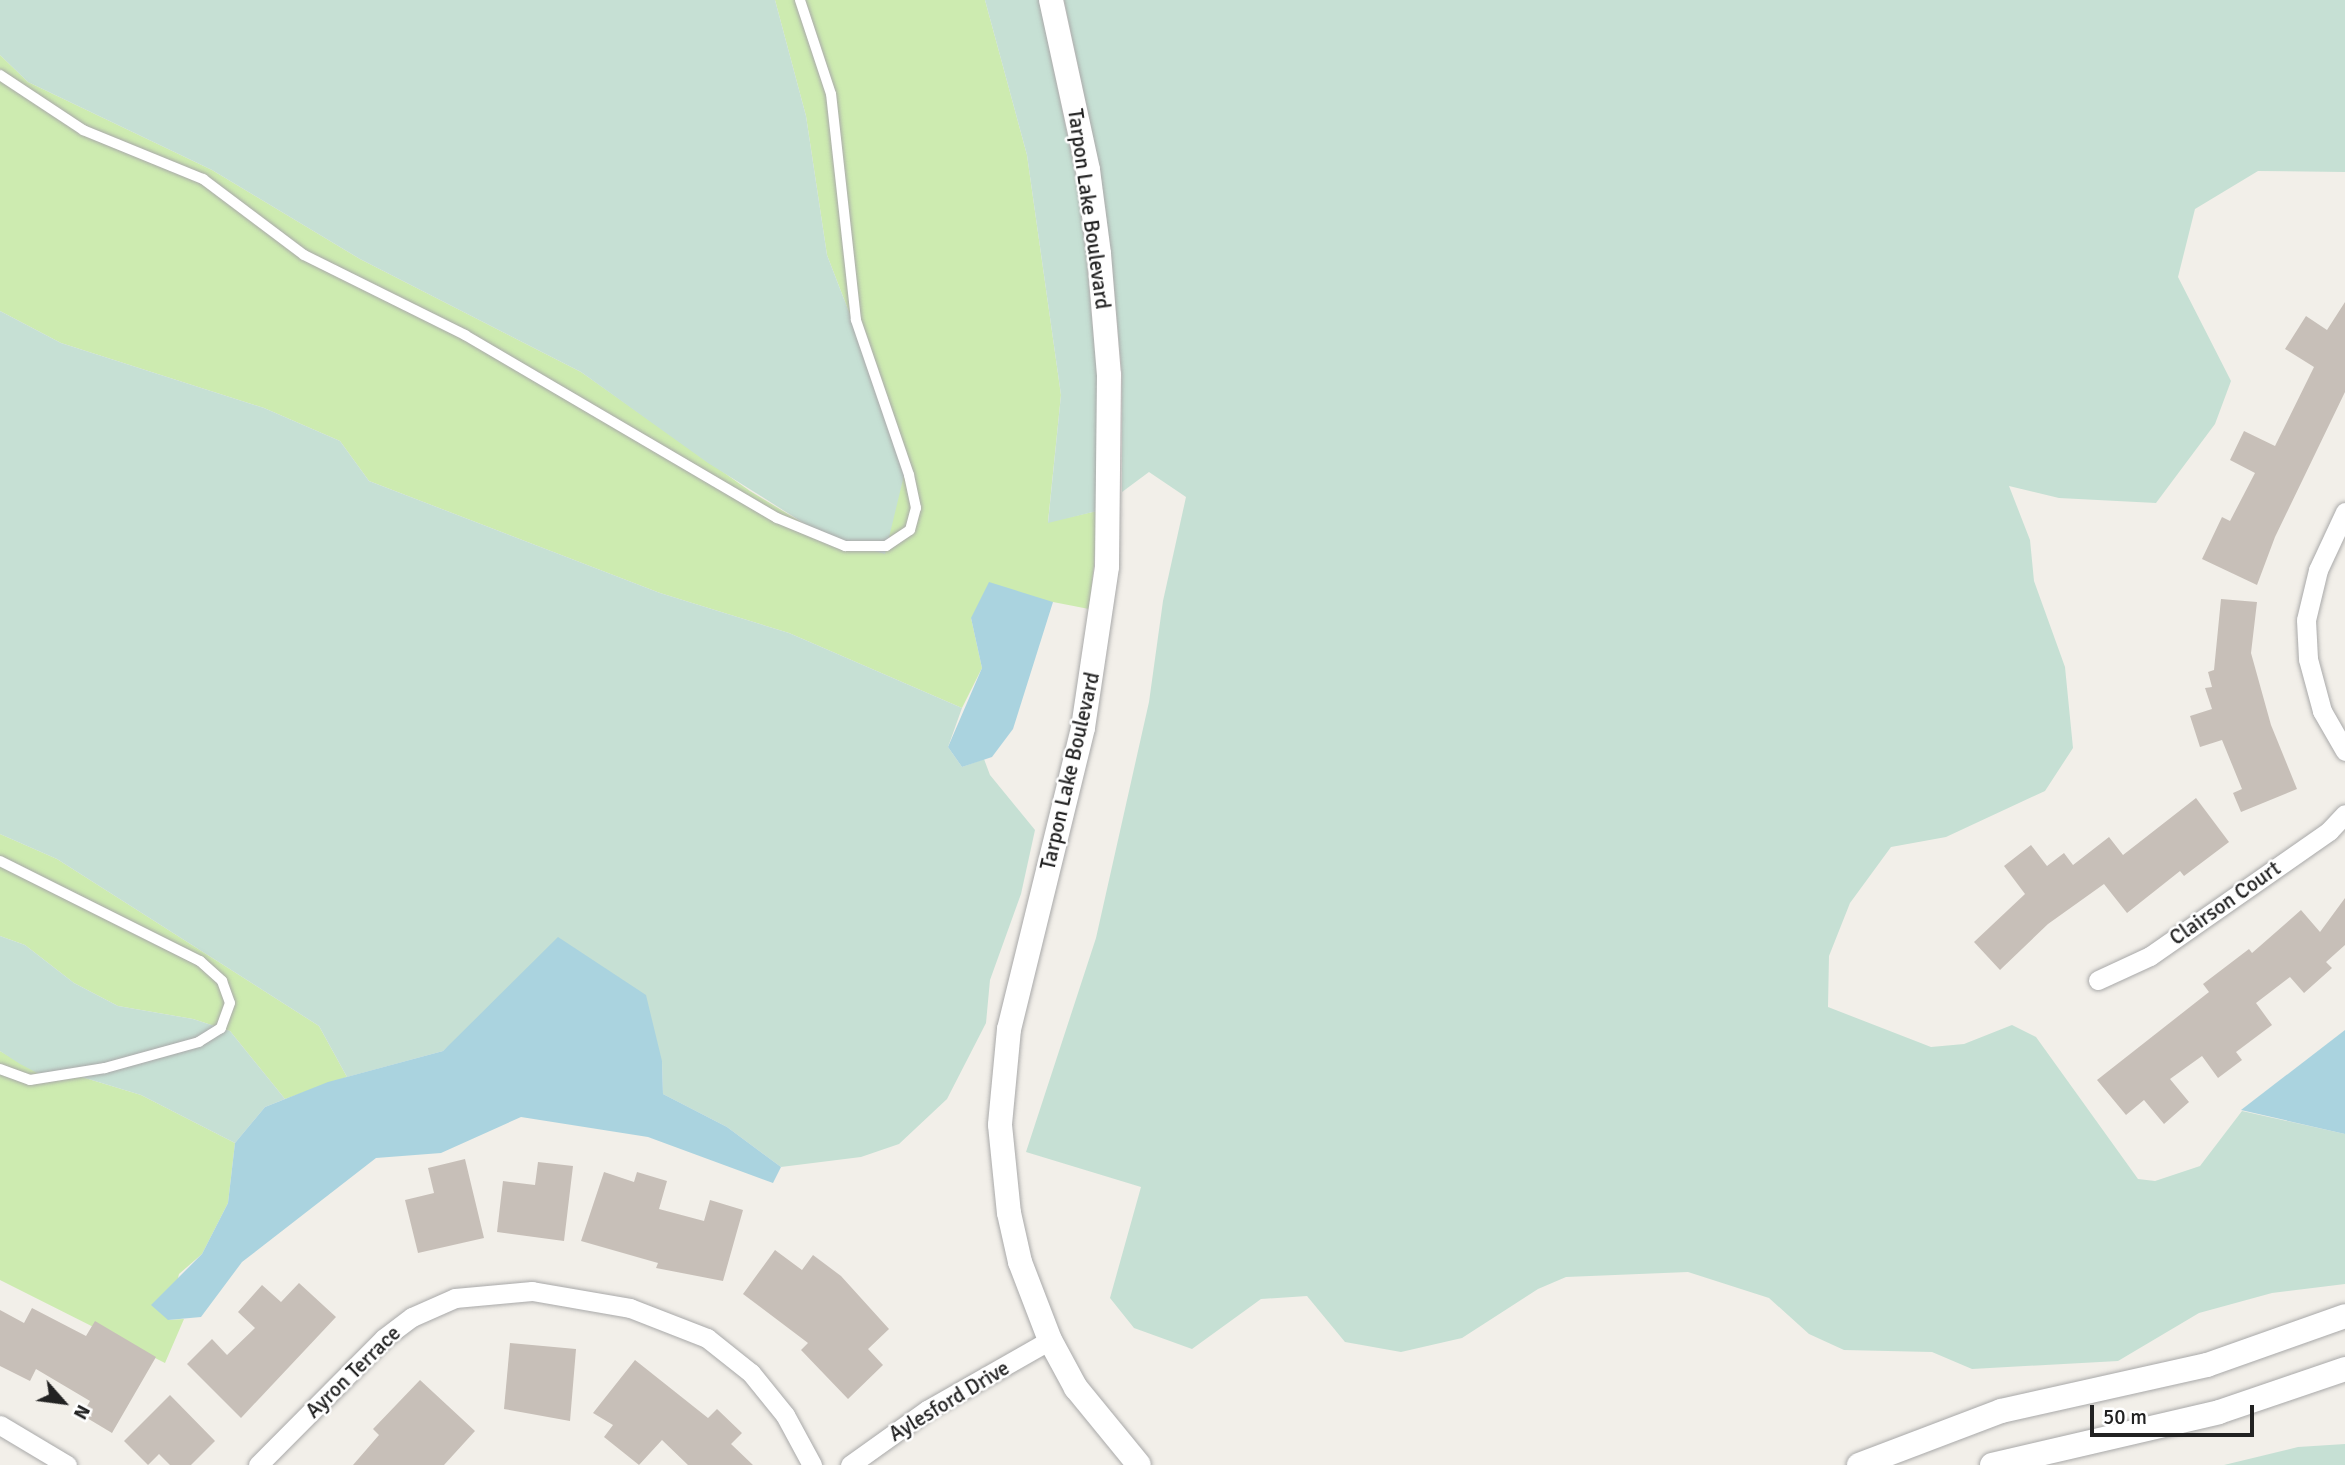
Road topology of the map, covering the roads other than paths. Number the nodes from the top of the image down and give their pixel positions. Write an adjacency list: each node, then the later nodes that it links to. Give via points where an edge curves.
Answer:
1 (800, 0): 3 (lane, via 831,94 856,320 916,508 910,530 886,546 845,546 777,518 454,329 304,255 203,179 83,130)
2 (1051, 0): 11 (street, Tarpon Lake Boulevard, via 1088,170 1099,254 1111,466 1107,568 1083,728 1019,978 1001,1087 1009,1213 1020,1262)
3 (0, 75)
4 (2345, 512): 5 (street, via 2318,570 2306,620 2308,659 2322,711)
5 (2345, 751)
6 (2345, 814): 8 (street, Clairson Court, via 2329,831 2150,956)
7 (0, 861): 9 (lane, via 200,961 222,981 230,1003 221,1028 199,1042 105,1068 30,1080)
8 (2098, 980)
9 (0, 1069)
10 (2345, 1316): 19 (street, via 2207,1365 2001,1411)
11 (1050, 1340): 17 (street, Aylesford Drive, via 927,1410); 18 (street, Tarpon Lake Boulevard, via 1076,1388)
12 (2345, 1369): 20 (street, via 2219,1412)
13 (0, 1425): 14 (street)
14 (67, 1465)
15 (258, 1465): 16 (street, Ayron Terrace, via 384,1338 412,1317 455,1298 532,1291 630,1308 707,1338 751,1373 785,1415)
16 (812, 1465)
17 (850, 1465)
18 (1139, 1465)
19 (1859, 1465)
20 (1992, 1465)

